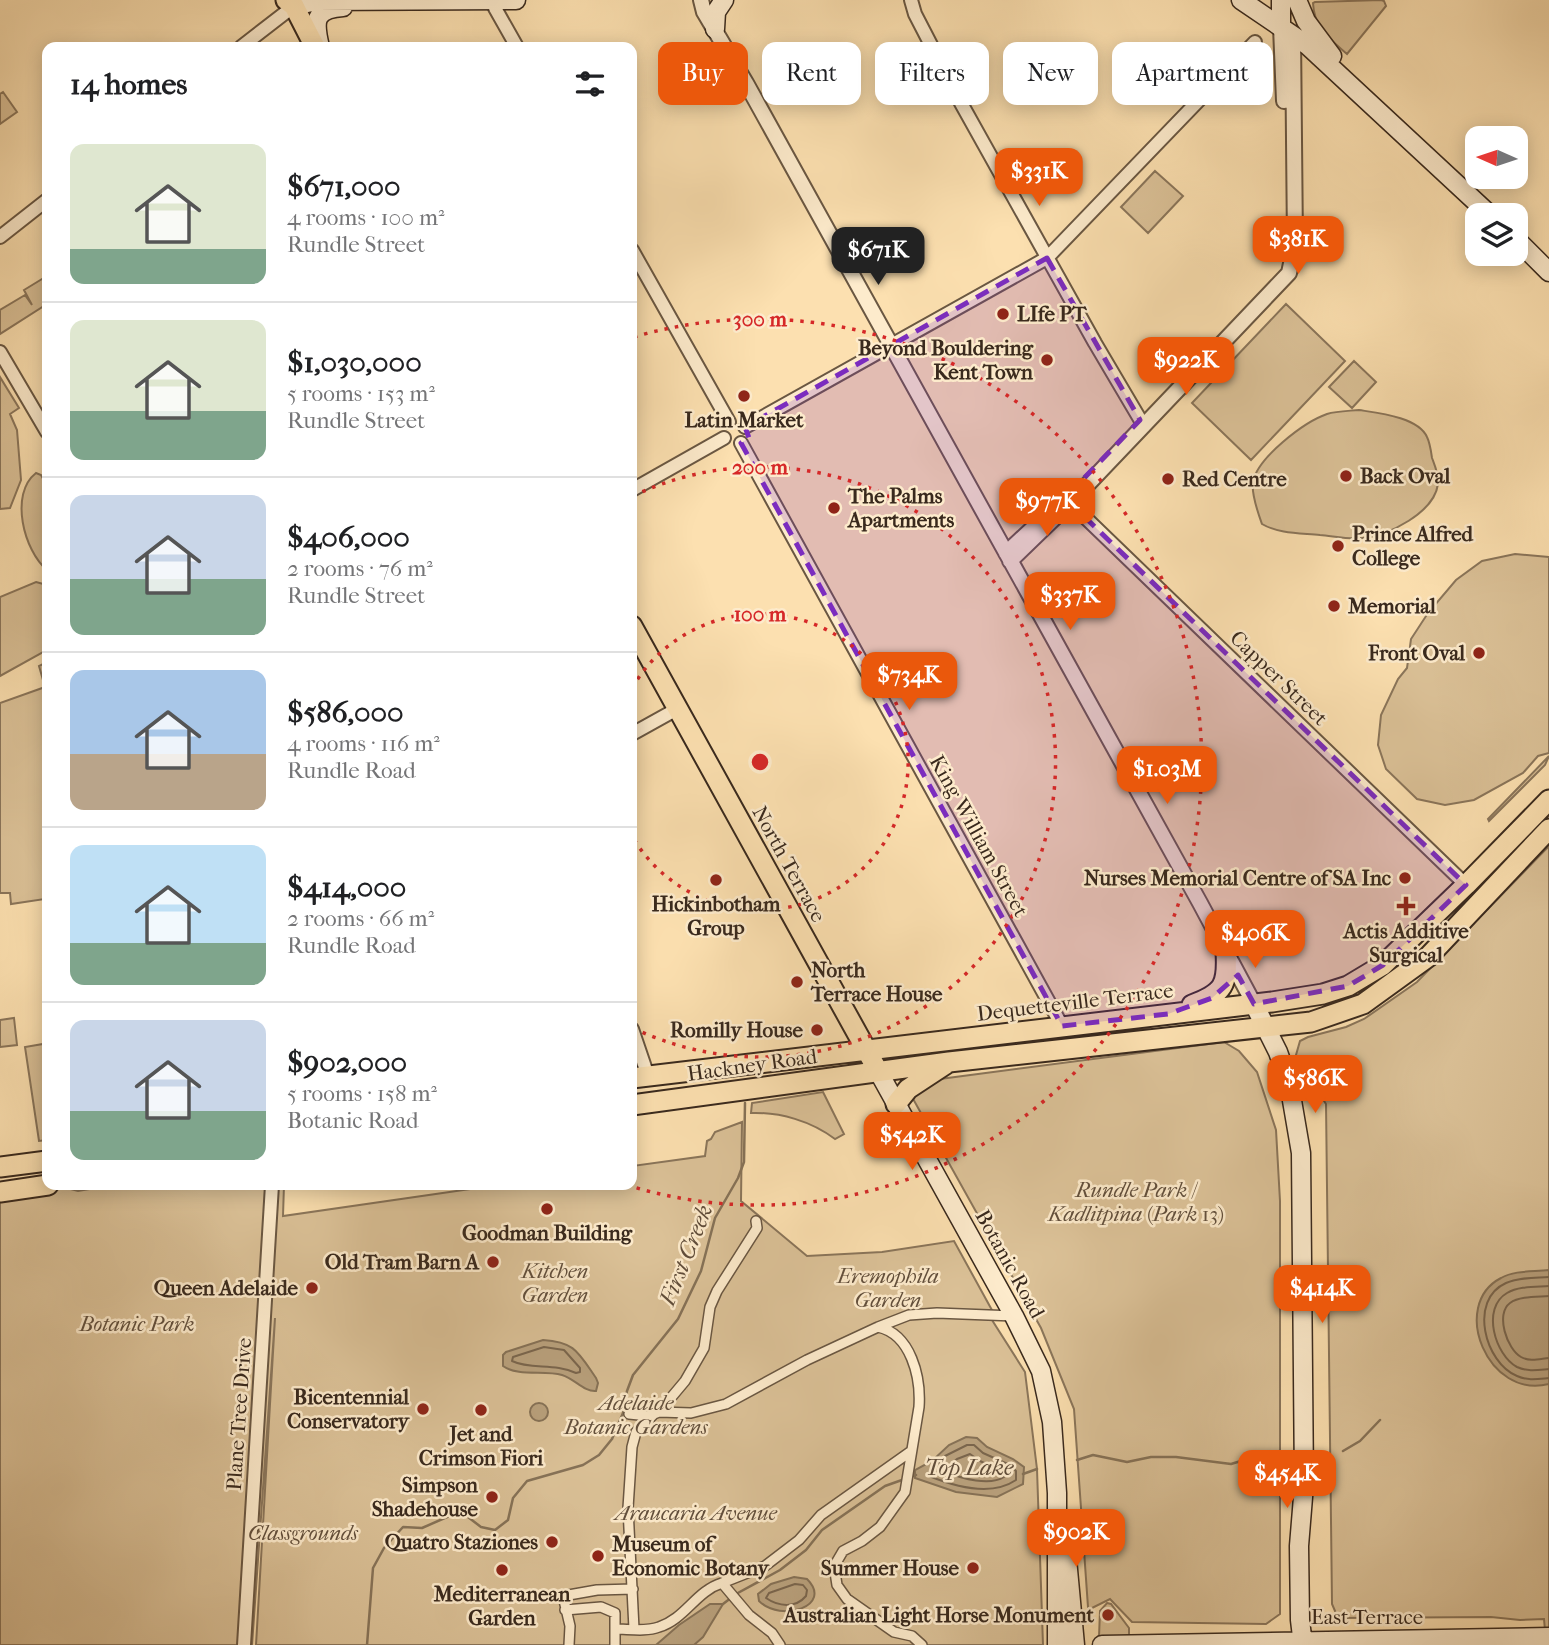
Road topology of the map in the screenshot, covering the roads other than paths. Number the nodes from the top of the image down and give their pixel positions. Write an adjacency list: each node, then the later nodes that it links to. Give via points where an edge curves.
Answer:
1 (488, 0): 11 (main road); 12 (main road)
2 (516, 0): 12 (main road)
3 (701, 0): 14 (street)
4 (724, 0): 14 (main road, via 716,12)
5 (911, 0): 26 (street, via 955,92)
6 (1241, 0): 15 (main road)
7 (1281, 0): 15 (main road)
8 (1295, 0): 13 (main road); 15 (main road)
9 (1305, 0): 13 (main road)
10 (293, 1): 11 (main road); 16 (street); 17 (main road)
11 (385, 1): 18 (main road, via 330,8 319,15)
12 (494, 1): 19 (street)
13 (1306, 21): 21 (main road, via 1325,48)
14 (715, 29): 29 (street)
15 (1294, 36): 21 (main road); 33 (street, via 1282,267)
16 (248, 42)
17 (314, 42)
18 (316, 42)
19 (514, 42)
20 (1194, 105): 26 (street)
21 (1431, 160): 22 (main road)
22 (1477, 203)
23 (42, 204): 24 (street)
24 (0, 237)
25 (1528, 251): 28 (main road)
26 (1047, 258): 29 (street); 33 (street)
27 (637, 259): 31 (street)
28 (1549, 272)
29 (891, 346): 34 (street); 39 (street)
30 (0, 352): 32 (street)
31 (729, 422): 34 (street); 35 (street)
32 (42, 423)
33 (1142, 423): 38 (street)
34 (745, 427): 36 (street)
35 (724, 438): 36 (street, via 730,444); 37 (street)
36 (741, 443): 50 (street, King William Street)
37 (637, 487)
38 (1068, 500): 39 (street); 45 (street, Capper Street)
39 (1008, 557): 47 (street)
40 (637, 635): 41 (main road, North Terrace)
41 (677, 709): 42 (street); 53 (main road, North Terrace)
42 (637, 731)
43 (1549, 800): 45 (main road, Dequetteville Terrace)
44 (1549, 829): 46 (main road)
45 (1466, 885): 46 (main road); 48 (main road, Dequetteville Terrace, via 1383,965 1348,986)
46 (1482, 898): 51 (main road, via 1427,957 1363,1004 1311,1022)
47 (1226, 952): 48 (street); 49 (main road, via 1223,988 1212,998)
48 (1254, 1004): 49 (main road, Dequetteville Terrace); 51 (main road)
49 (1168, 1014): 50 (main road, Dequetteville Terrace)
50 (1062, 1026): 52 (main road); 53 (main road, Dequetteville Terrace)
51 (1266, 1027): 52 (main road); 82 (main road, via 1289,1083 1301,1153 1304,1485 1299,1546)
52 (1067, 1049): 55 (main road)
53 (866, 1050): 56 (main road, North Terrace); 57 (main road, Hackney Road)
54 (637, 1059): 58 (street)
55 (949, 1062): 56 (main road); 61 (main road, via 908,1089)
56 (878, 1071): 59 (main road, Hackney Road); 61 (main road, Botanic Road)
57 (675, 1073): 58 (main road, Hackney Road); 59 (main road)
58 (640, 1077)
59 (700, 1095): 60 (main road, Hackney Road)
60 (637, 1104)
61 (896, 1104): 68 (main road, Botanic Road)
62 (42, 1162): 63 (main road)
63 (0, 1167)
64 (42, 1186): 66 (main road)
65 (272, 1190): 86 (street, Plane Tree Drive)
66 (0, 1192)
67 (757, 1221): 73 (street, via 714,1297 702,1354)
68 (1014, 1316): 69 (street, via 935,1313); 75 (main road, Botanic Road, via 1041,1371 1052,1422)
69 (903, 1317): 70 (street); 71 (street)
70 (878, 1326): 71 (street, via 895,1333); 73 (street, via 726,1404 691,1413)
71 (905, 1345): 74 (street, via 919,1399)
72 (629, 1414): 73 (street)
73 (656, 1414): 77 (street, via 636,1432 632,1447 628,1517)
74 (910, 1452): 76 (street, via 821,1515 799,1540 765,1566); 90 (street, via 905,1492 885,1522 840,1555 835,1576 839,1590 854,1605)
75 (1056, 1493): 91 (main road, Botanic Road); 92 (main road, Botanic Road)
76 (722, 1583): 80 (street, via 705,1590 666,1625); 89 (street)
77 (633, 1589): 78 (street, via 563,1596); 80 (street)
78 (565, 1610): 79 (street, via 604,1608 615,1613); 87 (street)
79 (615, 1629): 80 (street); 88 (street)
80 (634, 1629)
81 (1536, 1640): 84 (main road, East Terrace)
82 (1306, 1642): 83 (main road, East Terrace); 85 (main road, East Terrace)
83 (1375, 1642): 84 (main road, East Terrace)
84 (1418, 1642)
85 (1165, 1644): 93 (main road, East Terrace)
86 (244, 1645)
87 (569, 1645)
88 (615, 1645)
89 (780, 1645)
90 (922, 1645)
91 (1057, 1645)
92 (1075, 1645)
93 (1102, 1645)

